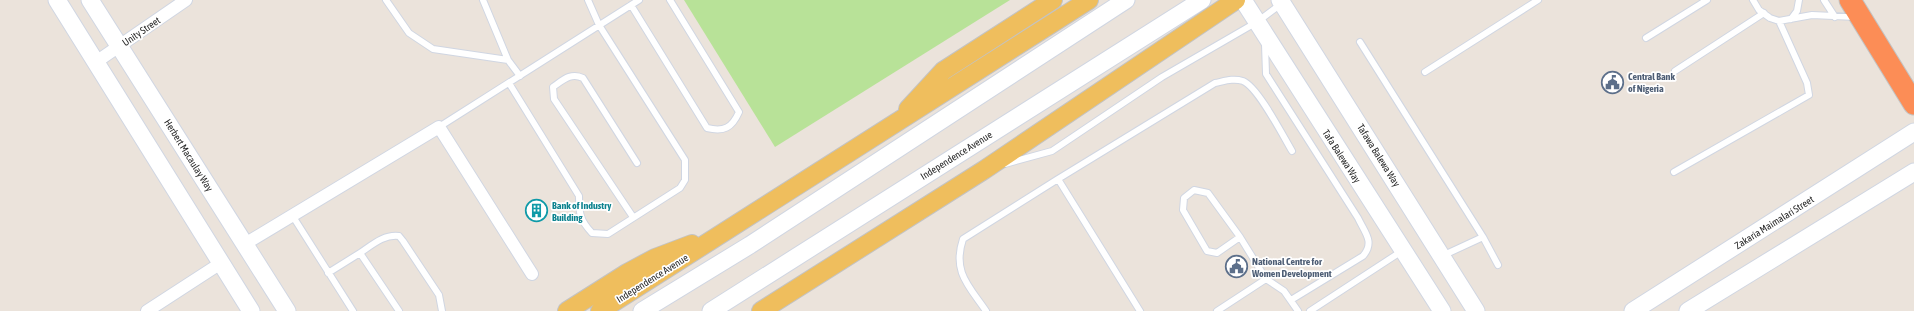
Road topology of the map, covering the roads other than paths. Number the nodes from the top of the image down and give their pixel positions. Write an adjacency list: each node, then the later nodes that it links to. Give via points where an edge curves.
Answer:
1 (57, 0): 32 (main road)
2 (90, 0): 30 (main road, Herbert Macaulay Way)
3 (186, 0): 30 (street, Unity Street)
4 (386, 0): 31 (lane, via 409,33 433,48)
5 (483, 0): 31 (lane)
6 (588, 0): 27 (lane)
7 (639, 0): 20 (lane)
8 (670, 0): 20 (lane, via 739,112 728,128 707,128)
9 (1053, 0): 38 (main road, via 942,71)
10 (1089, 0): 38 (main road, Independence Avenue)
11 (1126, 0): 70 (main road, via 750,245)
12 (1202, 0): 71 (main road, Independence Avenue)
13 (1236, 0): 43 (main road)
14 (1538, 0): 34 (lane)
15 (1707, 0): 28 (lane)
16 (1753, 0): 22 (lane)
17 (1799, 0): 25 (lane, via 1797,11)
18 (1824, 0): 24 (lane)
19 (1283, 1): 23 (lane); 55 (main road, Tafawa Balewa Way)
20 (631, 5): 27 (lane)
21 (1855, 8): 24 (lane); 37 (highway)
22 (1764, 13): 26 (lane); 33 (lane)
23 (1254, 17): 43 (lane, via 1052,151); 53 (main road, Tafa Balewa Way); 61 (lane, via 1266,74 1358,218 1369,242 1369,249 1362,256)
24 (1835, 17): 25 (lane)
25 (1792, 18): 26 (lane)
26 (1779, 21): 44 (lane, via 1810,93)
27 (600, 25): 35 (lane); 48 (lane, via 685,160 685,180 680,188)
28 (1646, 38)
29 (1360, 42): 51 (lane)
30 (119, 45): 32 (street, Unity Street); 52 (main road, Herbert Macaulay Way)
31 (508, 60): 35 (lane)
32 (96, 62): 56 (main road)
33 (1674, 71)
34 (1424, 72)
35 (520, 76): 36 (lane)
36 (509, 82): 39 (lane); 48 (lane, via 579,196 582,222 592,233 608,234)
37 (1914, 104)
38 (898, 121): 49 (main road, Independence Avenue)
39 (439, 127): 47 (street); 59 (street)
40 (1914, 132): 80 (main road, Zakaria Maimalari Street)
41 (1292, 151): 46 (lane, via 1257,93 1244,82 1230,79 1216,83)
42 (637, 163): 48 (lane, via 583,78 578,75 569,76 553,87 554,99)
43 (984, 170): 72 (main road)
44 (1674, 172)
45 (1914, 172): 81 (main road)
46 (1058, 179): 73 (lane, via 963,240 959,253 960,267 965,280); 74 (lane)
47 (292, 215): 52 (street); 58 (lane)
48 (633, 217)
49 (727, 232): 68 (main road, via 655,258); 69 (main road, Independence Avenue)
50 (1240, 237): 50 (lane, via 1208,193 1194,190 1184,198 1183,210 1207,251 1217,253); 60 (lane)
51 (1483, 237): 55 (lane); 57 (lane)
52 (244, 244): 64 (main road, Herbert Macaulay Way)
53 (1403, 250): 77 (lane); 78 (main road, Tafa Balewa Way)
54 (360, 253): 58 (lane); 66 (lane); 67 (lane, via 386,237 399,236 439,295)
55 (1442, 256): 79 (main road, Tafawa Balewa Way)
56 (221, 263): 62 (street); 63 (main road)
57 (1498, 265)
58 (328, 272): 65 (lane)
59 (532, 274)
60 (1266, 280): 61 (lane, via 1280,287); 75 (lane)
61 (1291, 300): 76 (lane)
62 (147, 311)
63 (251, 311)
64 (287, 311)
65 (353, 311)
66 (399, 311)
67 (442, 311)
68 (567, 311)
69 (600, 311)
70 (642, 311)
71 (711, 311)
72 (761, 311)
73 (986, 311)
74 (1140, 311)
75 (1217, 311)
76 (1298, 311)
77 (1310, 311)
78 (1442, 311)
79 (1476, 311)
80 (1633, 311)
81 (1688, 311)

